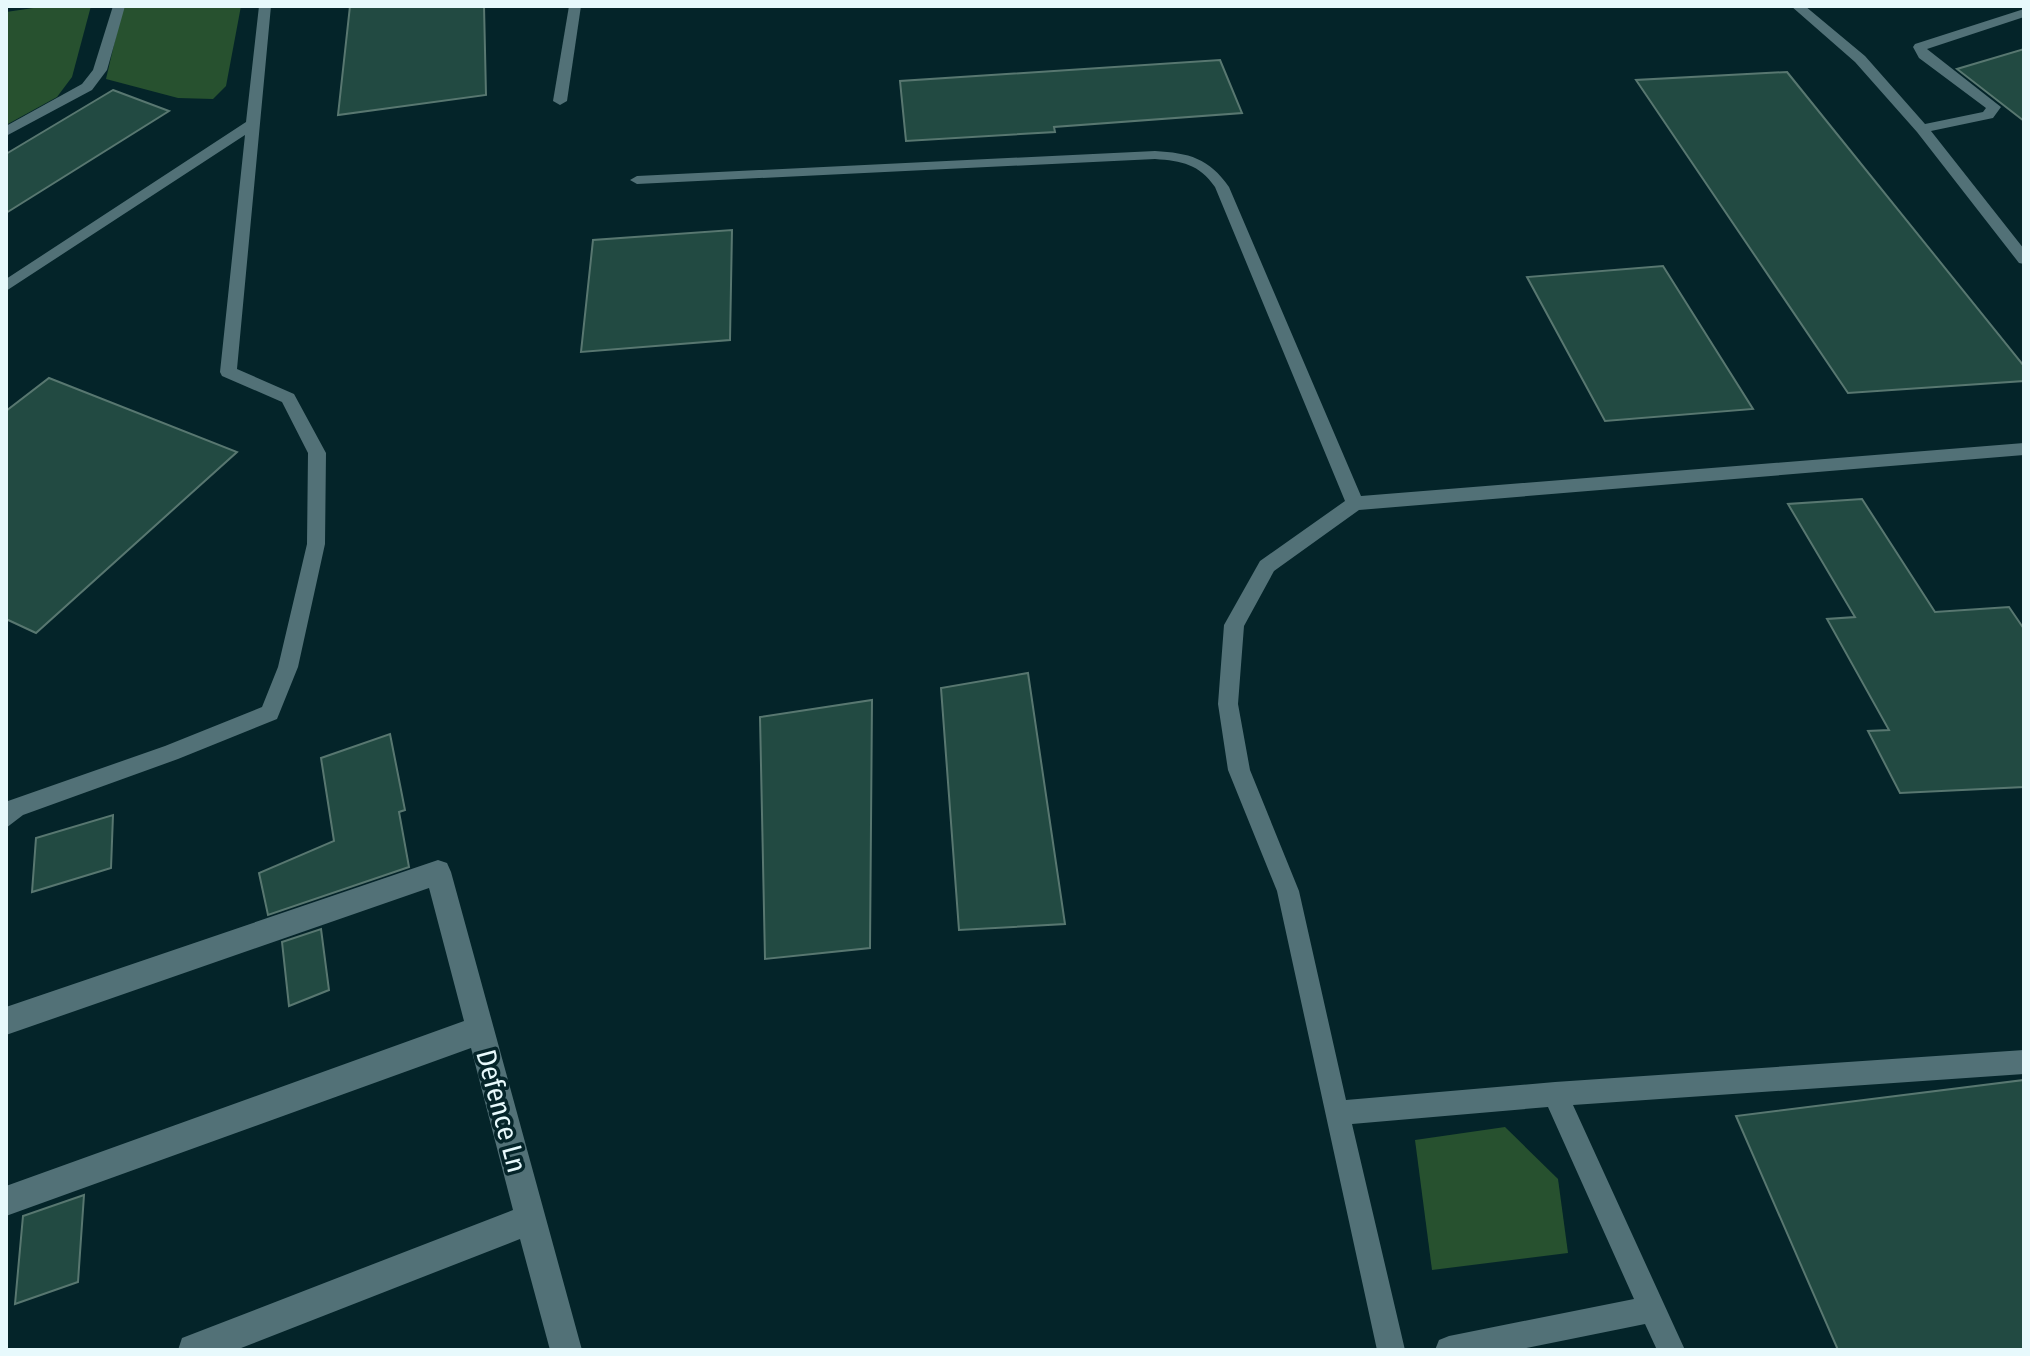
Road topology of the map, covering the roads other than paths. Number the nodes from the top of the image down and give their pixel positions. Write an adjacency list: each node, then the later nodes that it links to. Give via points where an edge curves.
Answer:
1 (119, 6): 9 (lane, via 100,70 87,87)
2 (265, 6): 7 (lane)
3 (575, 6): 6 (lane)
4 (1797, 6): 8 (lane, via 1860,59)
5 (2024, 13): 8 (lane, via 1920,47 1994,107 1988,115)
6 (560, 101)
7 (252, 124): 12 (lane); 15 (lane, via 228,372 288,398 317,453 316,544 288,667 270,713 16,808)
8 (1922, 129): 11 (lane)
9 (6, 132)
10 (637, 180): 14 (lane, via 1191,157 1210,169 1222,187)
11 (2024, 259)
12 (6, 286)
13 (2024, 449): 14 (lane)
14 (1355, 503): 20 (lane, via 1267,566 1234,625 1228,704 1239,770 1288,891)
15 (6, 818)
16 (6, 1021): 17 (street, Defence Ln, via 438,872)
17 (480, 1030): 21 (street); 22 (street, Defence Ln)
18 (2024, 1062): 19 (lane)
19 (1555, 1094): 20 (lane); 23 (lane)
20 (1337, 1113): 26 (lane)
21 (6, 1201)
22 (531, 1219): 24 (street); 25 (street, Defence Ln)
23 (1654, 1309): 27 (lane); 28 (lane)
24 (194, 1350)
25 (566, 1350)
26 (1391, 1350)
27 (1449, 1350)
28 (1671, 1350)

